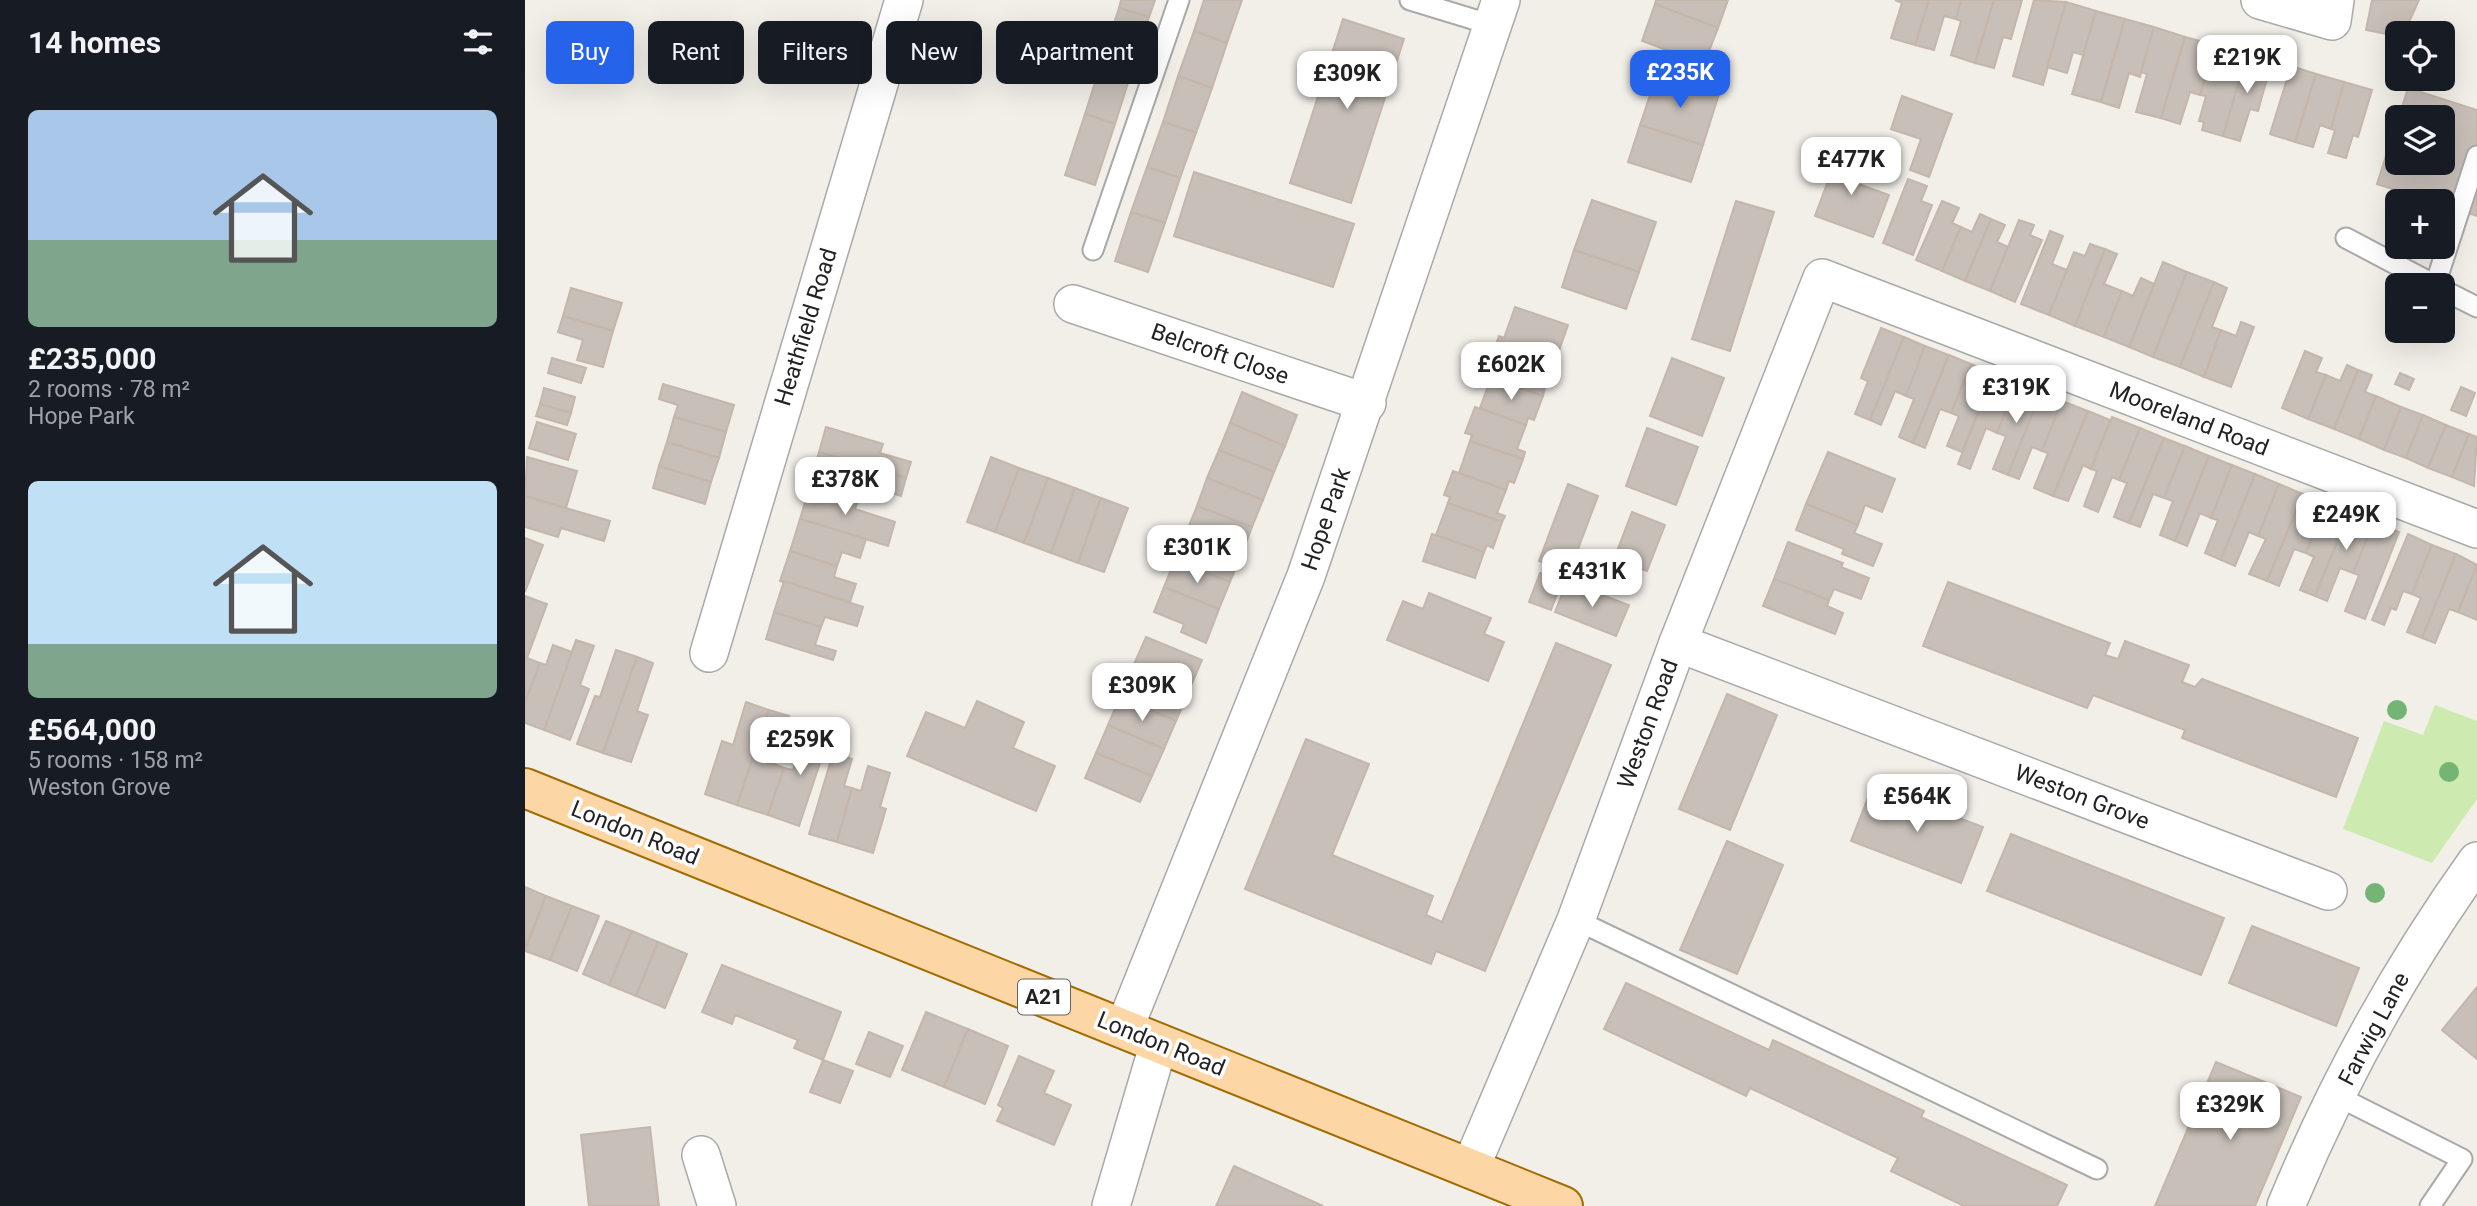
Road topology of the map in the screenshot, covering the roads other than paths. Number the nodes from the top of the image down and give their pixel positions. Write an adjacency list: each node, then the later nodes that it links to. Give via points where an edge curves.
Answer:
1 (904, 0): 19 (street, Heathfield Road)
2 (1179, 0): 9 (lane)
3 (1410, 0): 6 (lane)
4 (2260, 0): 5 (street, via 2332,20)
5 (2335, 0)
6 (1497, 12): 16 (street, Hope Park)
7 (2477, 156): 11 (lane)
8 (2346, 238): 10 (lane)
9 (1093, 250)
10 (2412, 273)
11 (2439, 273)
12 (1822, 278): 17 (street, Mooreland Road); 18 (street, Weston Road)
13 (2455, 295): 15 (lane)
14 (1073, 304): 16 (street, Belcroft Close)
15 (2477, 307)
16 (1367, 403): 24 (street, Hope Park, via 1306,576)
17 (2477, 530)
18 (1678, 643): 22 (street, Weston Grove); 23 (street, Weston Road)
19 (709, 653)
20 (525, 788): 24 (main road, London Road / A21)
21 (2477, 861): 26 (street, Farwig Lane, via 2399,979)
22 (2328, 891)
23 (1576, 920): 28 (street, Weston Road); 29 (lane)
24 (1124, 1029): 25 (main road, London Road / A21)
25 (1159, 1043): 28 (main road, London Road / A21); 31 (street)
26 (2337, 1096): 33 (street, Farwig Lane); 34 (lane, via 2462,1159)
27 (701, 1155): 30 (street)
28 (1470, 1169): 32 (main road, London Road / A21)
29 (2097, 1169)
30 (717, 1206)
31 (1111, 1206)
32 (1563, 1206)
33 (2286, 1206)
34 (2430, 1206)

